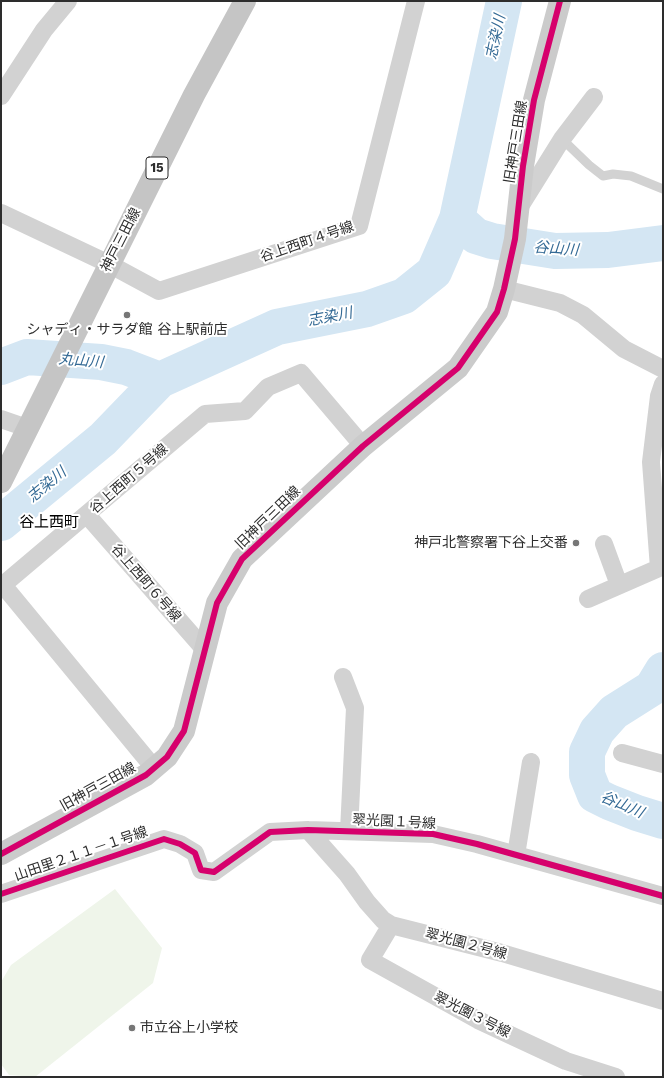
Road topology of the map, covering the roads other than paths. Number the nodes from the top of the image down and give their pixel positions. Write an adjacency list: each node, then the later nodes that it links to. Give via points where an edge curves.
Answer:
1 (68, 1): 5 (street, via 44,30)
2 (245, 1): 11 (main road, 神戸三田線 / 15, via 194,95)
3 (416, 1): 11 (street, 谷上西町４号線, via 359,226 159,291)
4 (560, 1): 9 (street, 旧神戸三田線, via 534,100)
5 (1, 96)
6 (594, 97): 7 (street)
7 (562, 139): 8 (lane, via 603,176 630,176); 9 (street)
8 (663, 189)
9 (519, 209): 12 (street, 旧神戸三田線)
10 (1, 213): 11 (street)
11 (109, 264): 16 (main road, 神戸三田線 / 15)
12 (504, 289): 13 (street, via 560,304 582,315 624,349); 17 (street, 旧神戸三田線, via 497,312 458,368)
13 (663, 369)
14 (663, 384): 18 (street, via 659,396)
15 (1, 419): 16 (street)
16 (27, 428): 19 (main road, 神戸三田線 / 15)
17 (363, 446): 20 (street, 谷上西町５号線, via 301,373 268,387 245,411 205,414); 24 (street, 旧神戸三田線, via 242,559 217,604)
18 (657, 467): 22 (street, via 659,568)
19 (1, 482)
20 (87, 515): 24 (street, 谷上西町６号線); 29 (street, 谷上西町５号線, via 3,585)
21 (604, 544): 22 (street)
22 (619, 585): 23 (street)
23 (588, 599)
24 (205, 650): 29 (street, 旧神戸三田線, via 184,731 167,757)
25 (343, 677): 31 (street, via 355,708)
26 (622, 753): 28 (street)
27 (531, 762): 33 (street)
28 (663, 764)
29 (154, 768): 32 (street, 旧神戸三田線, via 146,775)
30 (308, 830): 31 (street, 翠光園１号線); 34 (street, 翠光園１号線, via 270,832 214,872); 37 (street, 翠光園２号線, via 368,902)
31 (349, 831): 33 (street, 翠光園１号線, via 433,834)
32 (1, 854)
33 (516, 855): 36 (street, 翠光園１号線)
34 (201, 870): 35 (street, 山田里２１１－１号線, via 195,853 180,844 164,839)
35 (1, 894)
36 (663, 896)
37 (391, 924): 38 (street, 翠光園２号線, via 502,953); 39 (street, 翠光園３号線, via 370,960 478,1020 566,1061)
38 (663, 1001)
39 (579, 1072): 40 (street, 翠光園３号線)
40 (616, 1077)

